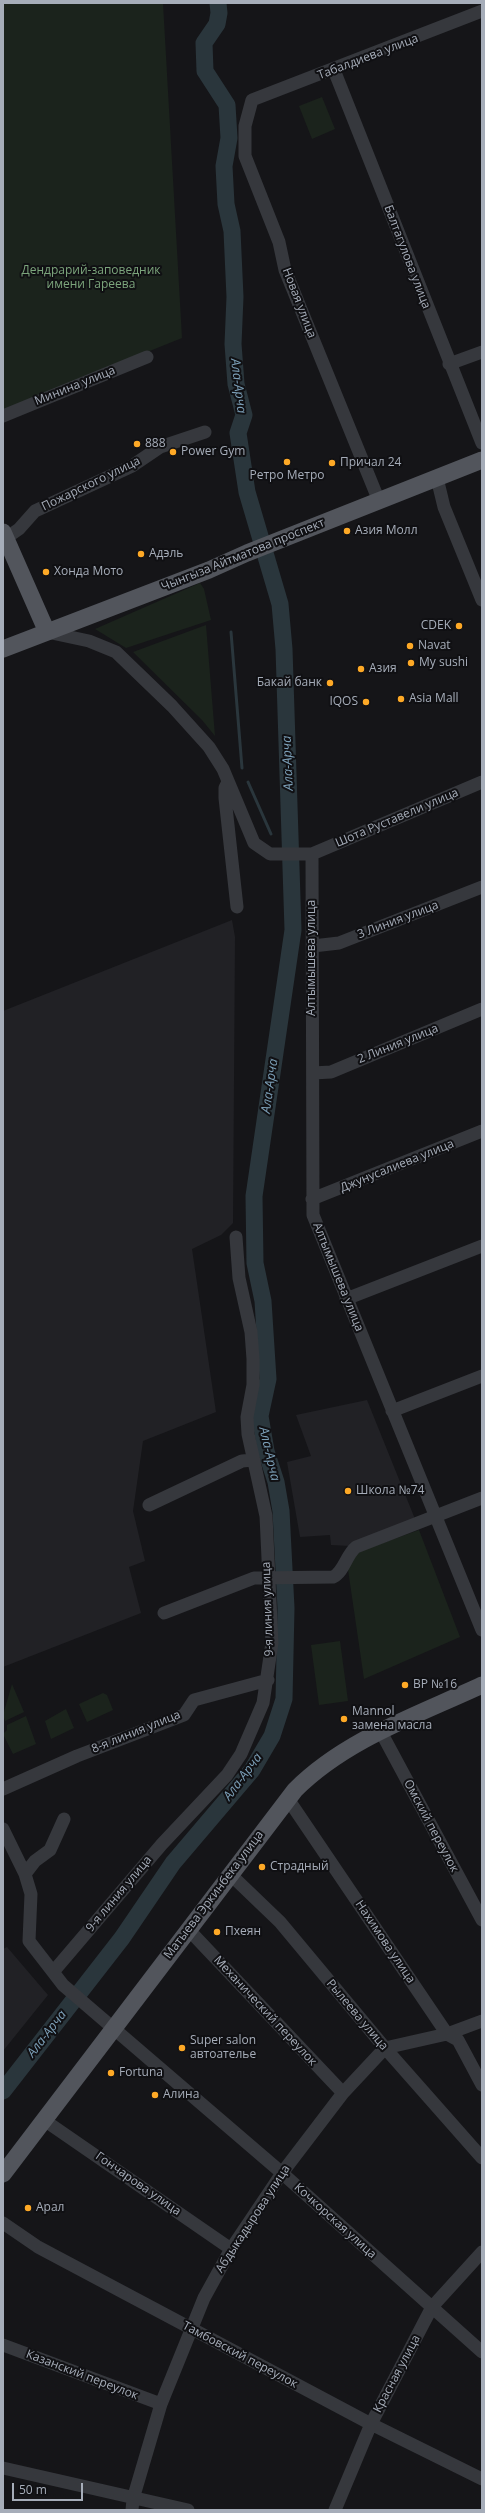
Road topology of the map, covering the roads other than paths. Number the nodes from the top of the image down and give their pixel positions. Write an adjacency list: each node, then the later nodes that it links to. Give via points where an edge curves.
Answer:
1 (482, 11): 2 (street, Табалдиева улица)
2 (334, 70): 3 (street, Табалдиева улица); 6 (street, Балтагулова улица)
3 (252, 100): 12 (street, Новая улица, via 245,126 245,156 280,242 285,270)
4 (482, 352): 6 (street)
5 (147, 357): 7 (street, Минина улица)
6 (449, 364): 9 (street, Балтагулова улица)
7 (3, 416)
8 (205, 432): 13 (street, Пожарского улица, via 160,447 132,466 35,511 19,529)
9 (482, 443)
10 (482, 460): 11 (main road, Чынгыза Айтматова проспект)
11 (436, 478): 12 (main road, Чынгыза Айтматова проспект); 14 (street, via 444,507)
12 (379, 501): 15 (main road, Чынгыза Айтматова проспект)
13 (4, 535): 15 (main road)
14 (481, 596)
15 (47, 632): 16 (main road, Чынгыза Айтматова проспект); 17 (street, via 89,640 116,652 198,732 219,763)
16 (3, 650)
17 (228, 782): 19 (street, via 254,843 263,852 278,856); 21 (street, via 225,798)
18 (482, 782): 19 (street, Шота Руставели улица)
19 (309, 854): 22 (street, Алтымышева улица)
20 (482, 887): 22 (street, 3 Линия улица, via 339,943)
21 (237, 907)
22 (313, 946): 24 (street, Алтымышева улица)
23 (482, 1009): 24 (street, 2 Линия улица, via 331,1072)
24 (312, 1073): 26 (street, Алтымышева улица)
25 (482, 1131): 26 (street, Джунусалиева улица)
26 (312, 1199): 29 (street, Алтымышева улица, via 318,1229)
27 (236, 1236): 32 (street, 9-я линия улица, via 239,1278 253,1345 253,1385 247,1426)
28 (482, 1246): 29 (street)
29 (346, 1299): 31 (street, Алтымышева улица)
30 (482, 1376): 31 (street)
31 (392, 1410): 35 (street, Алтымышева улица)
32 (253, 1460): 34 (street, via 242,1461); 36 (street, 9-я линия улица, via 266,1516)
33 (482, 1498): 35 (street)
34 (149, 1504)
35 (436, 1517): 36 (street, via 356,1547 346,1557 340,1572 333,1577); 38 (street, Алтымышева улица)
36 (269, 1578): 37 (street, via 254,1578); 39 (street, 9-я линия улица, via 272,1643)
37 (164, 1613)
38 (482, 1630)
39 (268, 1680): 42 (street, 8-я линия улица, via 194,1700 184,1715 77,1756); 50 (street, 9-я линия улица, via 256,1721 241,1754 226,1775 162,1844)
40 (482, 1685): 41 (main road, Матыева Эркинбека улица)
41 (381, 1732): 43 (main road, Матыева Эркинбека улица, via 333,1757 307,1778); 48 (street, Омский переулок)
42 (3, 1789)
43 (288, 1799): 47 (main road, Матыева Эркинбека улица); 53 (street, Нахимова улица)
44 (64, 1819): 46 (street, via 50,1850 36,1860)
45 (3, 1829): 46 (street)
46 (25, 1874): 50 (street, via 31,1894 29,1941)
47 (230, 1874): 49 (main road, Матыева Эркинбека улица); 54 (street, Рылеева улица, via 280,1922)
48 (482, 1920)
49 (188, 1929): 52 (main road, Матыева Эркинбека улица); 56 (street, Механический переулок)
50 (53, 1972): 52 (street, via 63,1984)
51 (482, 2021): 53 (street)
52 (114, 2027): 57 (main road, Матыева Эркинбека улица); 59 (street, Кочкорская улица)
53 (447, 2034): 54 (street); 55 (street, Нахимова улица, via 458,2040)
54 (386, 2048): 56 (street, Абдыкадырова улица); 58 (street, Рылеева улица)
55 (482, 2085)
56 (343, 2093): 59 (street, Абдыкадырова улица)
57 (44, 2120): 60 (main road, Матыева Эркинбека улица); 62 (street, Гончарова улица)
58 (482, 2158)
59 (282, 2173): 62 (street, Абдыкадырова улица); 64 (street, Кочкорская улица)
60 (3, 2174)
61 (3, 2223): 65 (street, Тамбовский переулок, via 38,2247)
62 (231, 2249): 65 (street, Абдыкадырова улица, via 204,2298)
63 (482, 2252): 64 (street, Красная улица)
64 (432, 2307): 67 (street, Кочкорская улица); 69 (street, Красная улица)
65 (192, 2329): 68 (street, Абдыкадырова улица); 69 (street, Тамбовский переулок)
66 (3, 2345): 68 (street, Казанский переулок)
67 (482, 2352)
68 (161, 2404): 72 (street, Абдыкадырова улица)
69 (371, 2424): 71 (street, Тамбовский переулок); 74 (street, Красная улица)
70 (3, 2468): 72 (street)
71 (482, 2478)
72 (132, 2504): 73 (street)
73 (188, 2510)
74 (335, 2510)

